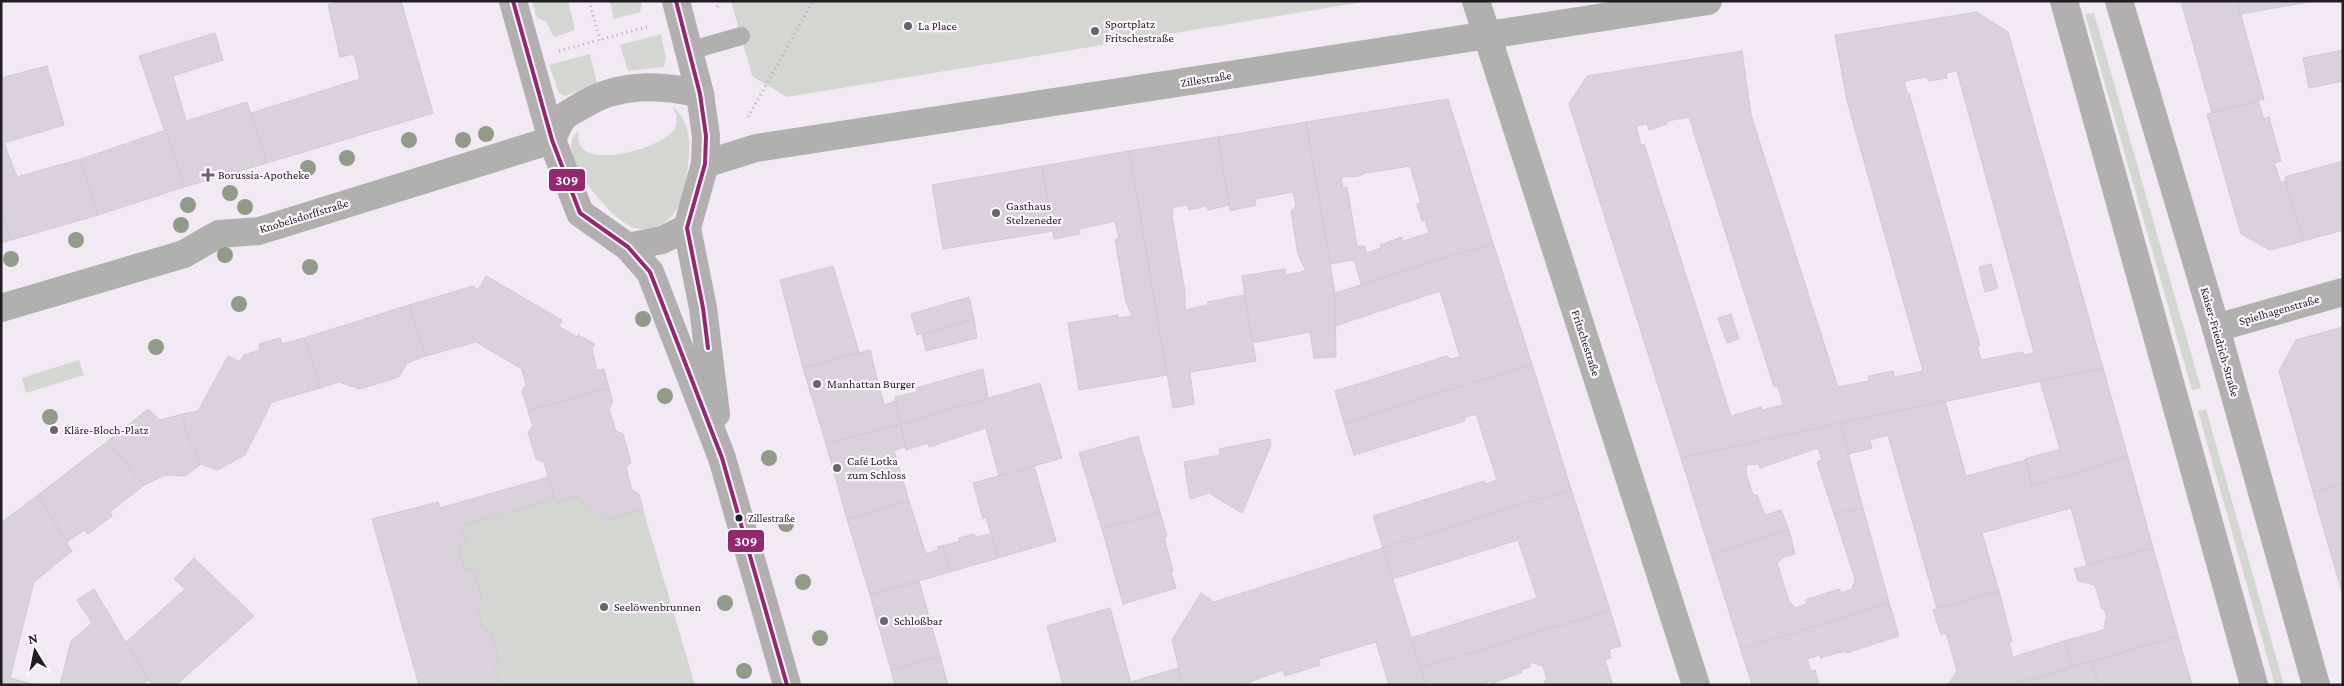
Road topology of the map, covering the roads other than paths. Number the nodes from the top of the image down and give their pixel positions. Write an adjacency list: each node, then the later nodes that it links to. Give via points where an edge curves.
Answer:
1 (512, 1): 11 (street)
2 (676, 1): 9 (street)
3 (1476, 1): 8 (street, Fritschestraße)
4 (1708, 1): 8 (street, Zillestraße)
5 (2064, 1): 21 (street)
6 (2119, 1): 17 (street, Kaiser-Friedrich-Straße)
7 (741, 36): 9 (lane)
8 (1487, 36): 12 (street, Zillestraße, via 756,148); 20 (street, Fritschestraße)
9 (689, 51): 10 (street)
10 (700, 94): 11 (street, via 651,86 622,89 593,98 563,118); 12 (street, via 706,136)
11 (552, 140): 14 (street, via 580,213); 16 (street, Knobelsdorffstraße, via 259,231 219,234 184,254)
12 (705, 164): 13 (street)
13 (687, 228): 14 (street, via 662,240); 18 (street, via 703,308)
14 (628, 247): 18 (street, via 650,272)
15 (2343, 292): 17 (street, Spielhagenstraße)
16 (1, 308)
17 (2216, 328): 22 (street, Kaiser-Friedrich-Straße)
18 (722, 458): 19 (street)
19 (788, 685)
20 (1696, 685)
21 (2254, 685)
22 (2316, 685)

